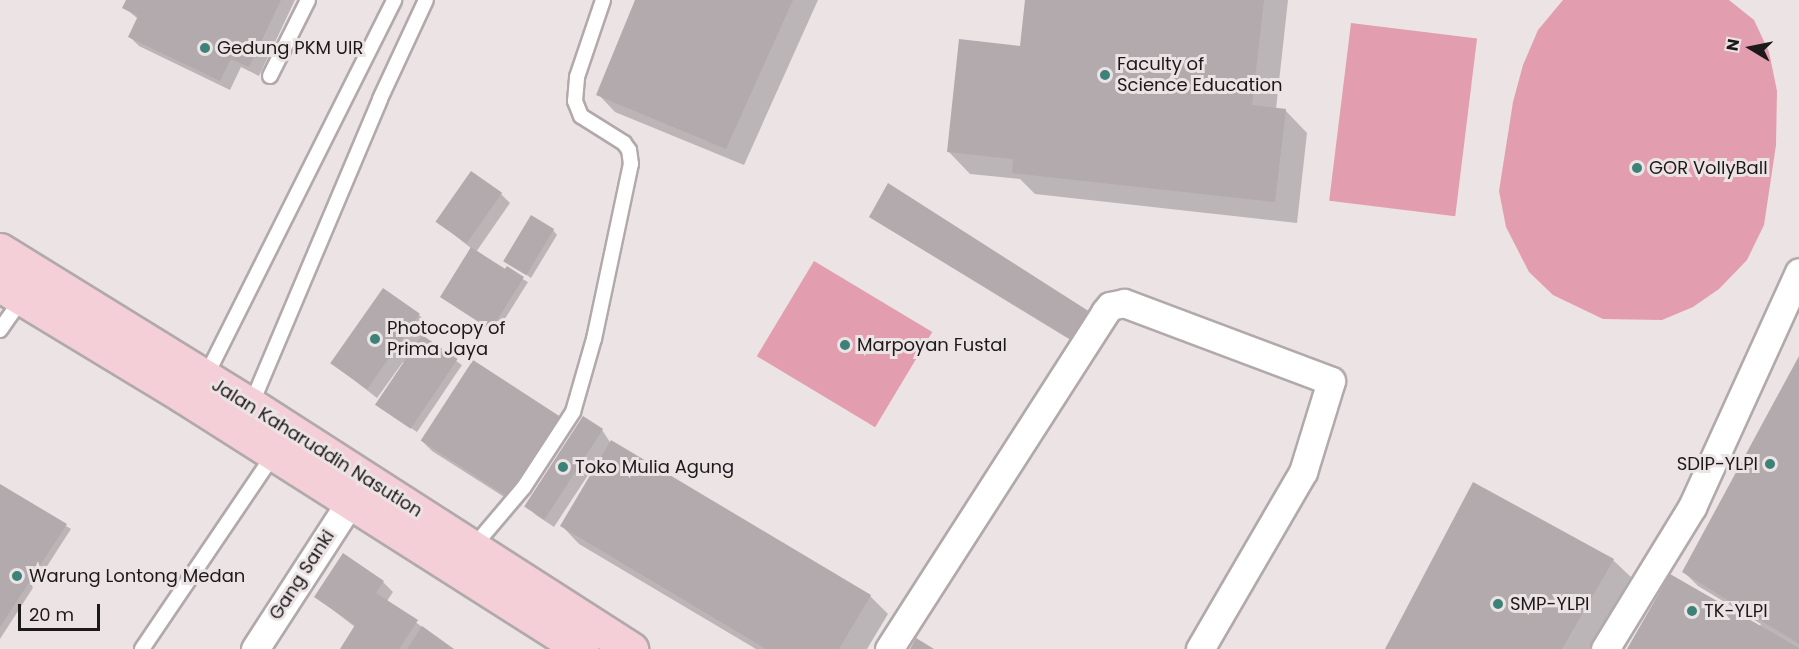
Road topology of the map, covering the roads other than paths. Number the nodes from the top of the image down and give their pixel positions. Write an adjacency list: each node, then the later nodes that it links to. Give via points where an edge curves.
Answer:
1 (308, 0): 5 (lane)
2 (394, 0): 10 (lane)
3 (426, 0): 11 (lane)
4 (603, 0): 14 (lane, via 577,77 575,100 581,116 624,143 631,164 594,339 573,412 524,487)
5 (270, 76)
6 (0, 250): 10 (highway, Jalan Kaharuddin Nasution)
7 (1799, 272): 21 (street, via 1692,507)
8 (11, 291): 9 (lane); 12 (highway, Jalan Kaharuddin Nasution)
9 (0, 330)
10 (205, 378): 11 (highway, Jalan Kaharuddin Nasution)
11 (251, 405): 14 (highway, Jalan Kaharuddin Nasution)
12 (274, 454): 13 (highway, Jalan Kaharuddin Nasution); 16 (lane)
13 (350, 502): 17 (street, Gang Sanki); 18 (highway, Jalan Kaharuddin Nasution)
14 (474, 546): 15 (highway, Jalan Kaharuddin Nasution)
15 (616, 645)
16 (142, 649)
17 (255, 649)
18 (582, 649)
19 (889, 649): 20 (street, via 1105,312 1110,306 1124,303 1331,381 1303,472)
20 (1200, 649)
21 (1605, 649)

